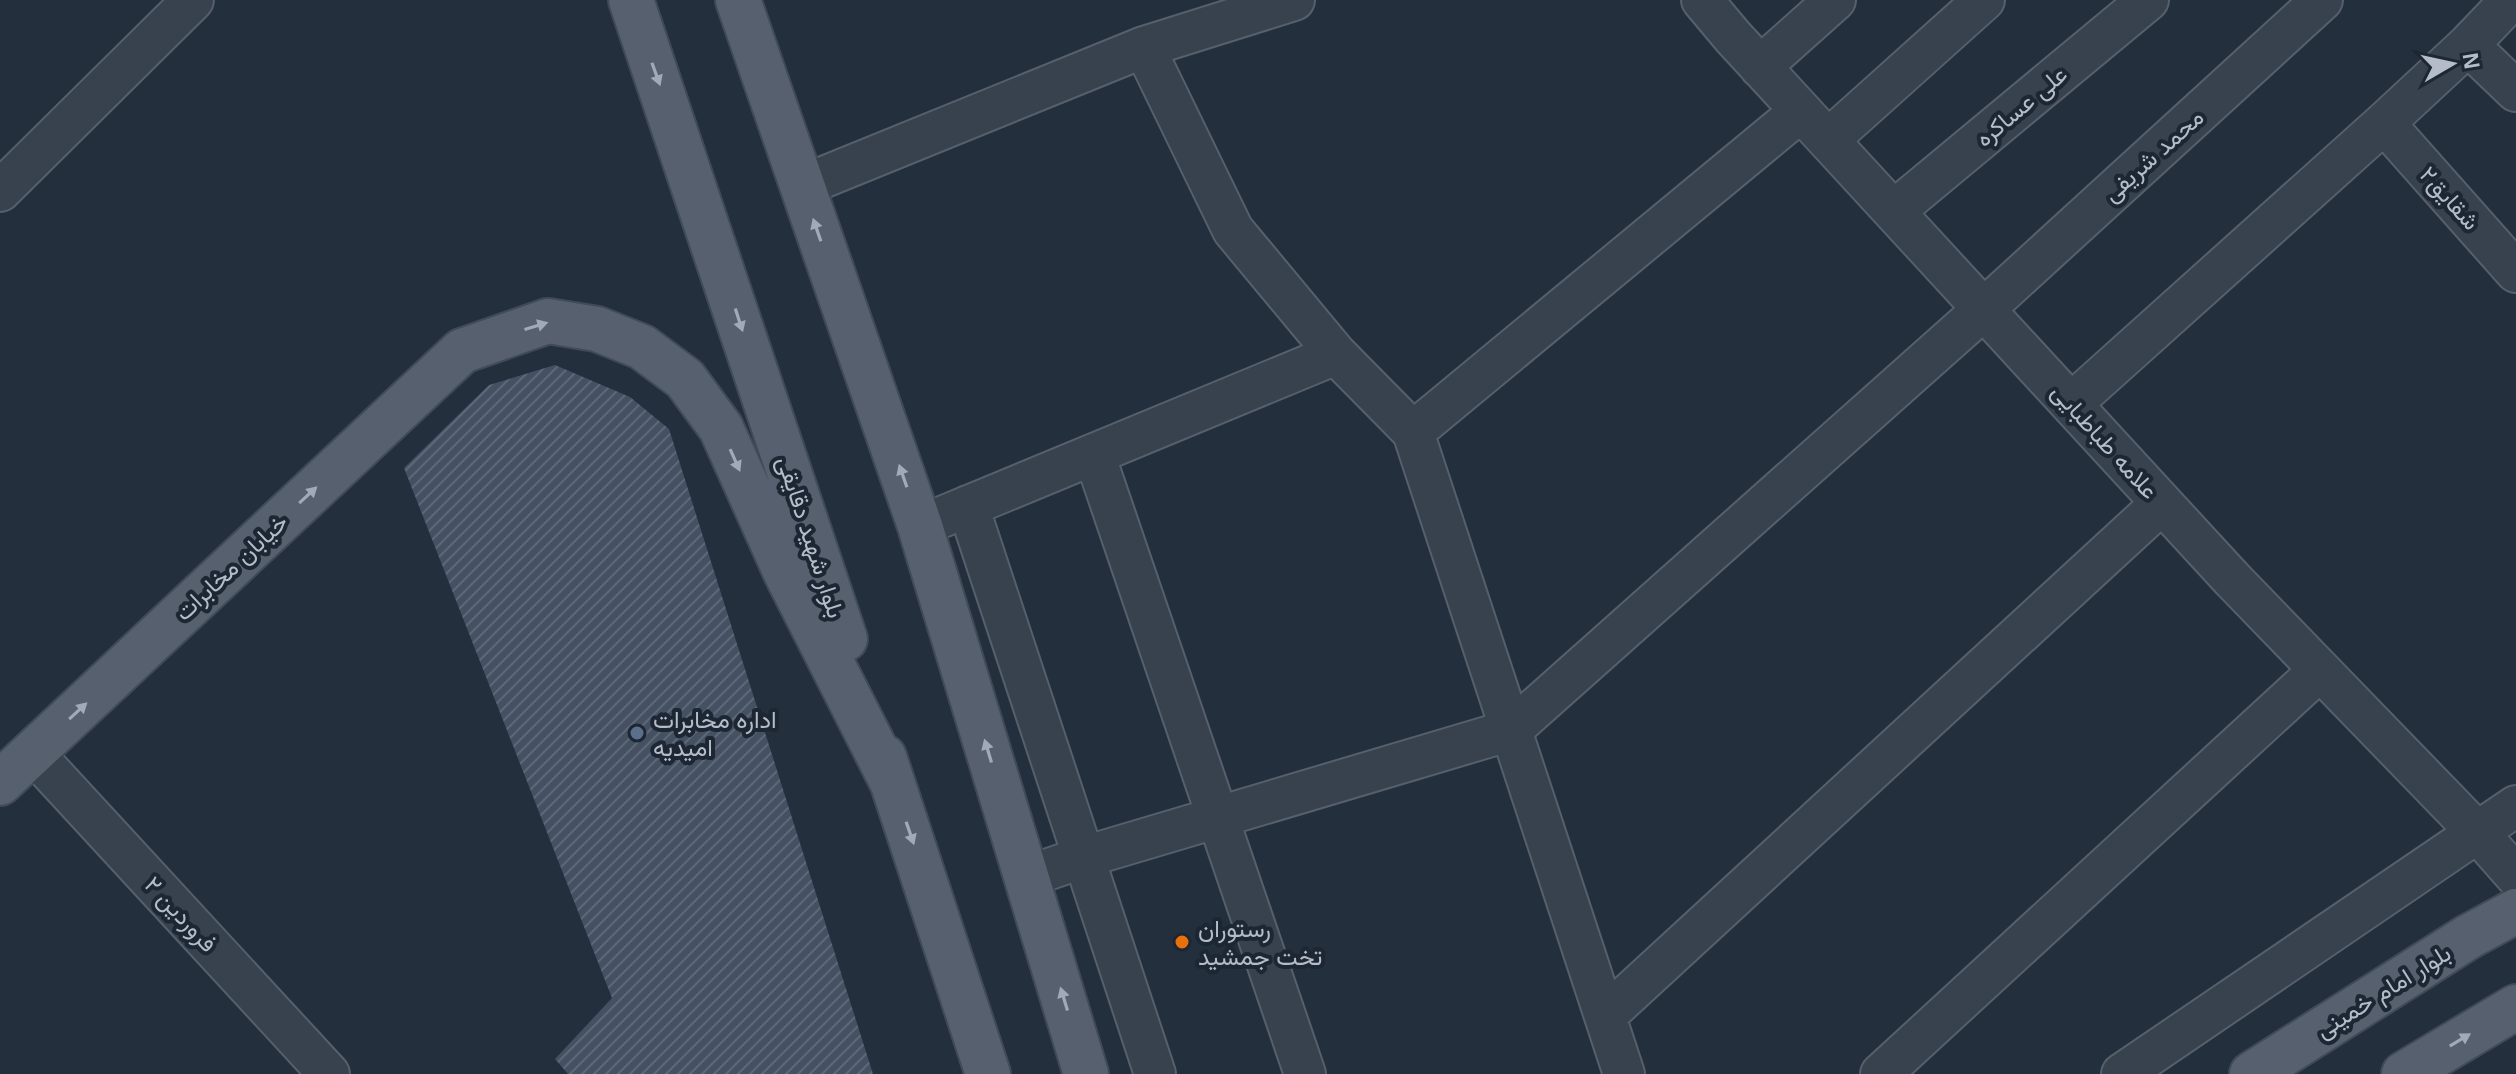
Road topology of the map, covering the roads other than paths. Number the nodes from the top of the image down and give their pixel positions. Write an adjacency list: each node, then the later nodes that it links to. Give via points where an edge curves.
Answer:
1 (193, 0): 19 (street)
2 (631, 0): 34 (main road, بلوار شهید دقایقی, one-way to 34)
3 (738, 0): 18 (main road)
4 (1294, 0): 12 (street)
5 (1702, 0): 13 (street, علامه طباطبایی)
6 (1835, 0): 13 (street)
7 (1984, 0): 17 (street)
8 (2148, 0): 20 (street, علی عساکره)
9 (2322, 0): 22 (street, محمد شریفی)
10 (2511, 0): 11 (street)
11 (2468, 45): 14 (street); 16 (street)
12 (1144, 47): 18 (street); 23 (street, via 1233,230)
13 (1760, 67): 15 (street, علامه طباطبایی)
14 (2516, 91)
15 (1801, 111): 17 (street, علامه طباطبایی); 25 (street)
16 (2384, 123): 21 (street, شقایق۲); 24 (street)
17 (1828, 140): 20 (street, علامه طباطبایی)
18 (802, 186): 29 (main road, one-way to 18)
19 (0, 191)
20 (1894, 211): 22 (street, علامه طباطبایی)
21 (2516, 272)
22 (1984, 309): 24 (street, علامه طباطبایی); 31 (street, محمد شریفی)
23 (1336, 354): 25 (street); 26 (street)
24 (2071, 404): 27 (street, علامه طباطبایی)
25 (1413, 432): 31 (street)
26 (1094, 454): 28 (street); 36 (street)
27 (2162, 503): 30 (street, علامه طباطبایی); 42 (street)
28 (968, 506): 29 (street); 38 (street)
29 (920, 526): 40 (main road, one-way to 29)
30 (2320, 670): 37 (street, علامه طباطبایی); 50 (street)
31 (1511, 730): 36 (street); 42 (street)
32 (33, 753): 33 (main road, خیابان مخابرات); 34 (main road, خیابان مخابرات, one-way to 34, via 462,351 548,321 597,329 642,347 685,379 721,428 786,573); 44 (street, فروردین ۲)
33 (0, 783)
34 (893, 784): 45 (main road, بلوار شهید دقایقی, one-way to 45)
35 (2516, 806): 37 (street)
36 (1217, 818): 38 (street); 48 (street)
37 (2478, 833): 39 (street, علامه طباطبایی); 51 (street)
38 (1084, 857): 40 (street); 47 (street)
39 (2516, 876)
40 (1026, 877): 46 (main road, one-way to 40)
41 (2516, 911): 52 (main road, بلوار امام خمینی)
42 (1605, 1016): 49 (street)
43 (2512, 1018): 53 (main road, one-way to 43)
44 (329, 1074)
45 (988, 1074)
46 (1086, 1074)
47 (1155, 1074)
48 (1305, 1074)
49 (1624, 1074)
50 (1881, 1074)
51 (2122, 1074)
52 (2252, 1074)
53 (2404, 1074)

